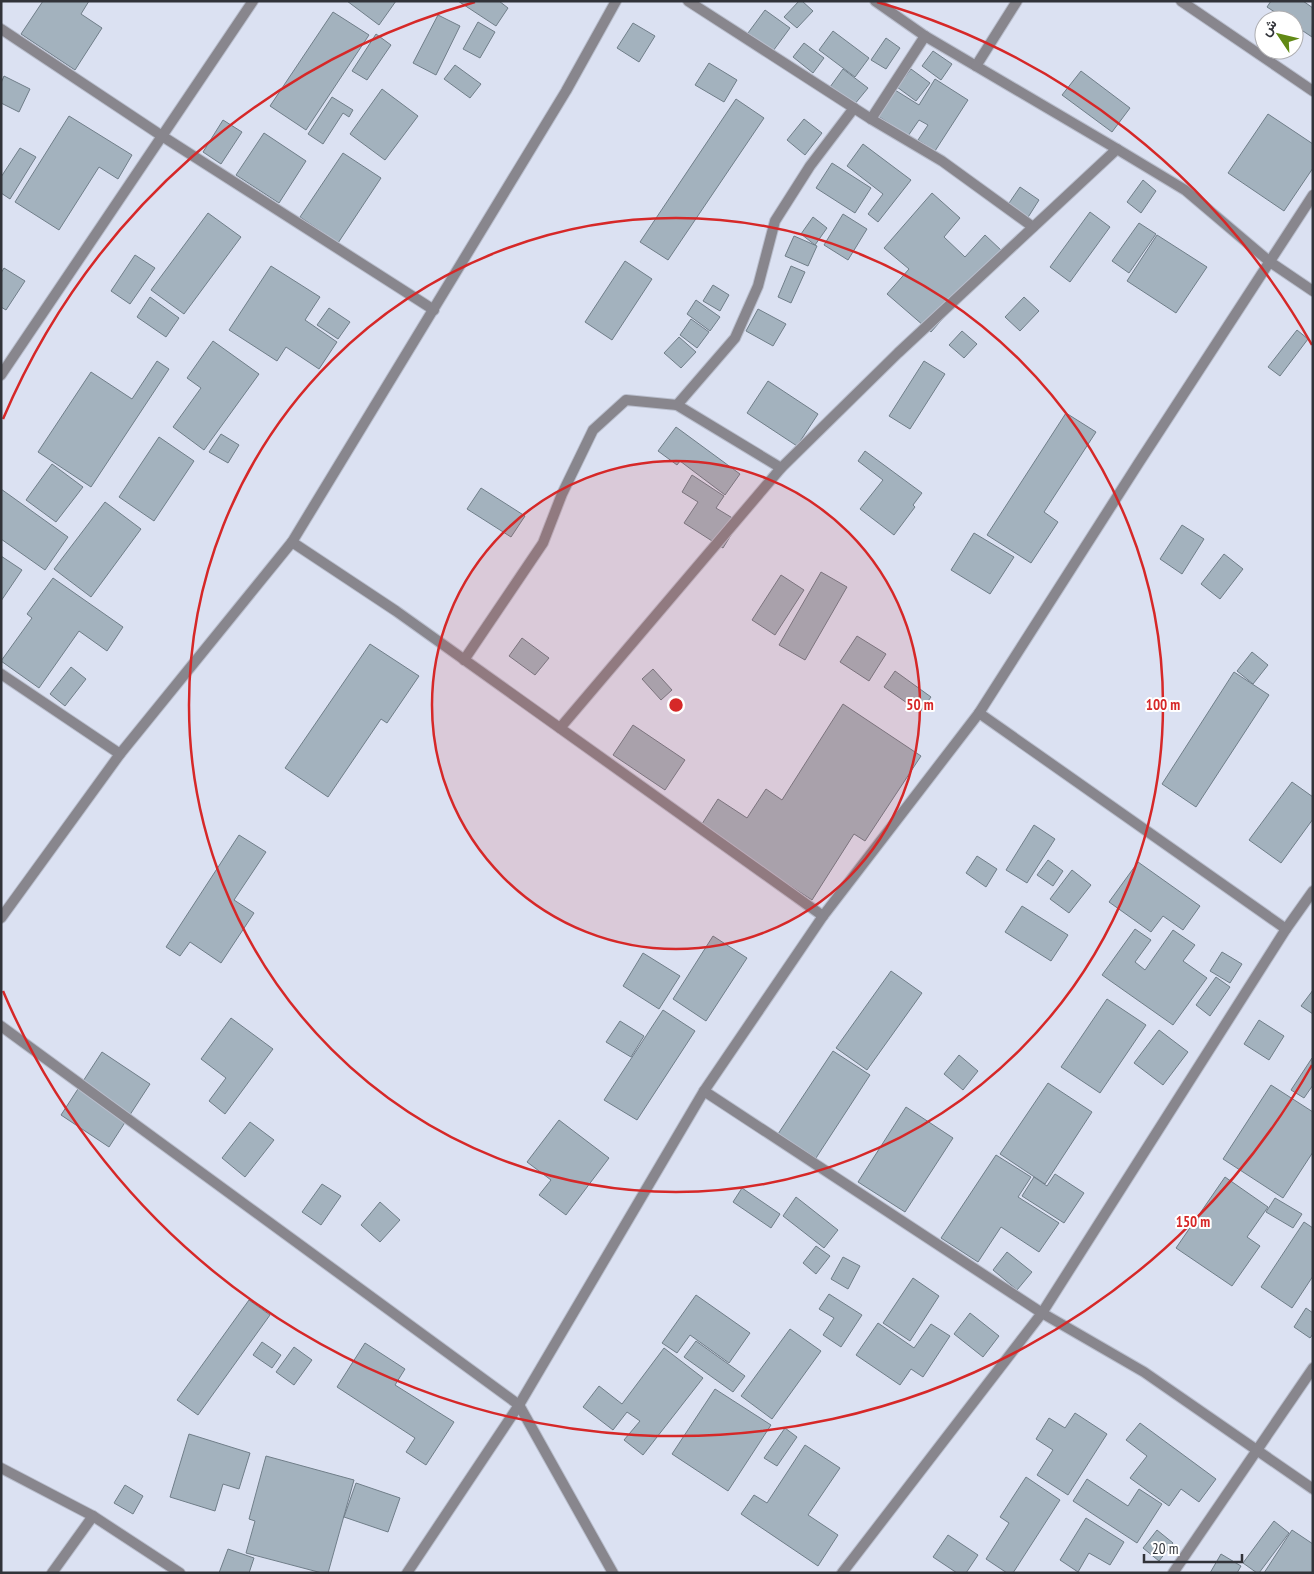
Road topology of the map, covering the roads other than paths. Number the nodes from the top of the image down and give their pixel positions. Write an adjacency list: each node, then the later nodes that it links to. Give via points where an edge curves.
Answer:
1 (253, 1): 13 (street)
2 (616, 1): 19 (street, via 566,91)
3 (688, 1): 11 (street)
4 (875, 1): 8 (street)
5 (1017, 1): 9 (street)
6 (1181, 1): 10 (street)
7 (1, 29): 13 (street)
8 (925, 36): 9 (street); 12 (street)
9 (976, 66): 14 (street)
10 (1313, 91)
11 (854, 108): 12 (street); 21 (street, via 810,166 775,221 758,286 735,338)
12 (871, 120): 16 (street, via 942,161)
13 (162, 136): 19 (street); 20 (street)
14 (1117, 149): 16 (street); 17 (street, via 1184,190)
15 (1313, 196): 17 (street)
16 (1033, 227): 22 (street)
17 (1270, 262): 18 (street); 26 (street)
18 (1313, 291)
19 (434, 310): 23 (street)
20 (1, 375)
21 (677, 405): 22 (street); 24 (street, via 626,400 593,430 543,543)
22 (781, 468): 27 (street)
23 (292, 542): 24 (street); 28 (street)
24 (464, 660): 27 (street)
25 (1, 674): 28 (street)
26 (979, 713): 30 (street); 32 (street)
27 (560, 728): 30 (street)
28 (120, 754): 31 (street)
29 (1313, 891): 32 (street)
30 (823, 916): 34 (street)
31 (1, 918)
32 (1286, 929): 35 (street)
33 (1, 1026): 37 (street)
34 (704, 1091): 35 (street); 37 (street)
35 (1042, 1313): 38 (street, via 1144,1372); 46 (street)
36 (1313, 1368): 38 (street)
37 (519, 1405): 44 (street); 45 (street)
38 (1256, 1450): 40 (street); 47 (street)
39 (1, 1468): 41 (street)
40 (1313, 1488)
41 (93, 1516): 42 (street); 43 (street)
42 (52, 1573)
43 (180, 1573)
44 (407, 1573)
45 (613, 1573)
46 (842, 1573)
47 (1172, 1573)

